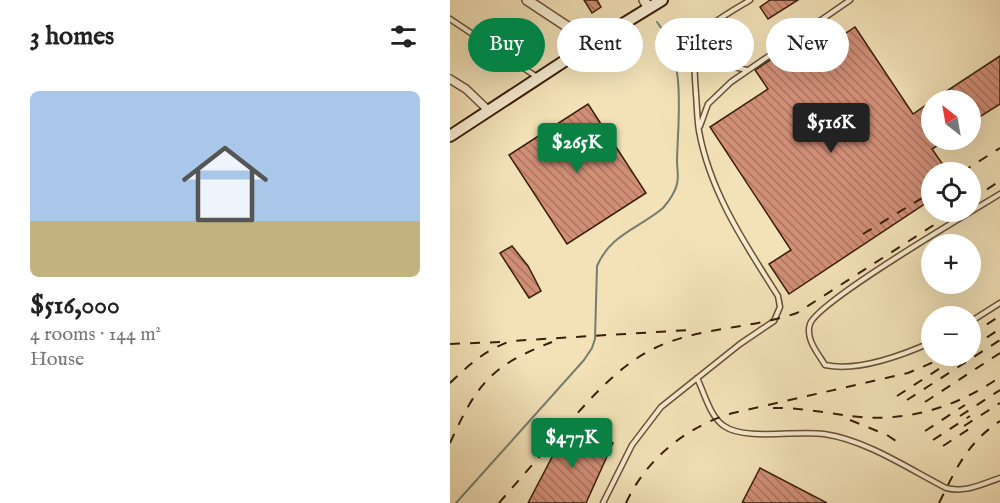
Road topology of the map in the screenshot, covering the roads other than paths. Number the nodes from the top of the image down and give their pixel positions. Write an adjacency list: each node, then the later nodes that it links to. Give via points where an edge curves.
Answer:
1 (527, 0): 5 (street)
2 (662, 0): 6 (main road)
3 (750, 0): 9 (lane)
4 (850, 0): 11 (lane)
5 (540, 4): 7 (street)
6 (647, 4): 8 (main road)
7 (559, 18)
8 (627, 18)
9 (724, 18)
10 (450, 19): 15 (lane)
11 (754, 65)
12 (557, 66): 15 (main road)
13 (695, 72): 18 (lane)
14 (744, 72): 18 (lane, via 708,104)
15 (539, 78): 17 (main road)
16 (450, 79): 17 (street)
17 (489, 111): 19 (main road)
18 (699, 130): 24 (lane, via 721,200 778,296 780,307 774,321)
19 (450, 136)
20 (1000, 194): 23 (lane, via 825,306 811,321 809,331 825,365 835,367 868,363)
21 (1000, 303): 22 (lane)
22 (981, 315)
23 (921, 347)
24 (697, 378): 25 (lane, via 724,426 742,432 824,434 860,444 953,490); 26 (lane, via 661,407 639,435)
25 (1000, 478)
26 (603, 503)

